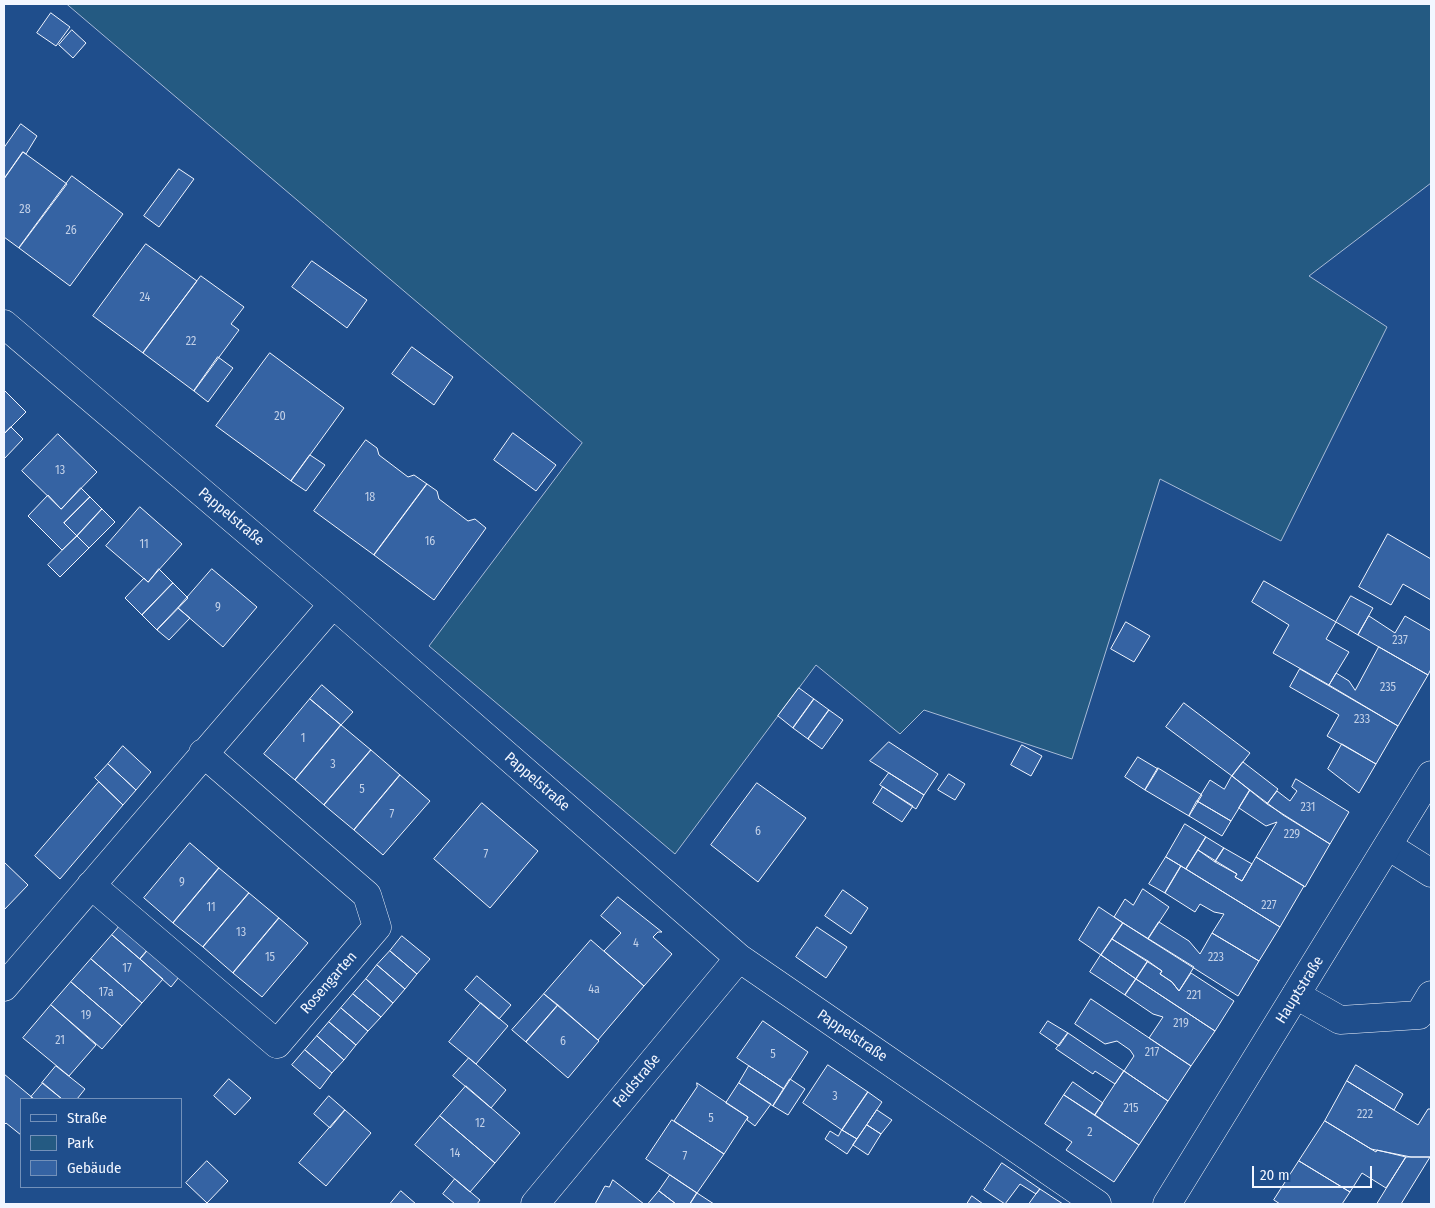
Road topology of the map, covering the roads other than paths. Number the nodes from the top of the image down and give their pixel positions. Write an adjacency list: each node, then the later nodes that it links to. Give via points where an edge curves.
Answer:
1 (4, 324): 2 (street, Pappelstraße)
2 (333, 604): 3 (street); 8 (street, Pappelstraße)
3 (203, 753): 7 (street); 7 (street, Rosengarten, via 367,895 377,927 277,1044)
4 (1431, 775): 5 (street, Hauptstraße)
5 (1388, 846): 6 (street); 10 (street, Hauptstraße)
6 (1431, 873)
7 (91, 885): 9 (street)
8 (739, 958): 12 (street, Feldstraße); 13 (street, Pappelstraße)
9 (4, 987)
10 (1296, 995): 11 (street, via 1340,1020 1419,1015); 14 (street, Hauptstraße)
11 (1431, 995)
12 (535, 1204)
13 (1097, 1204)
14 (1167, 1204)

